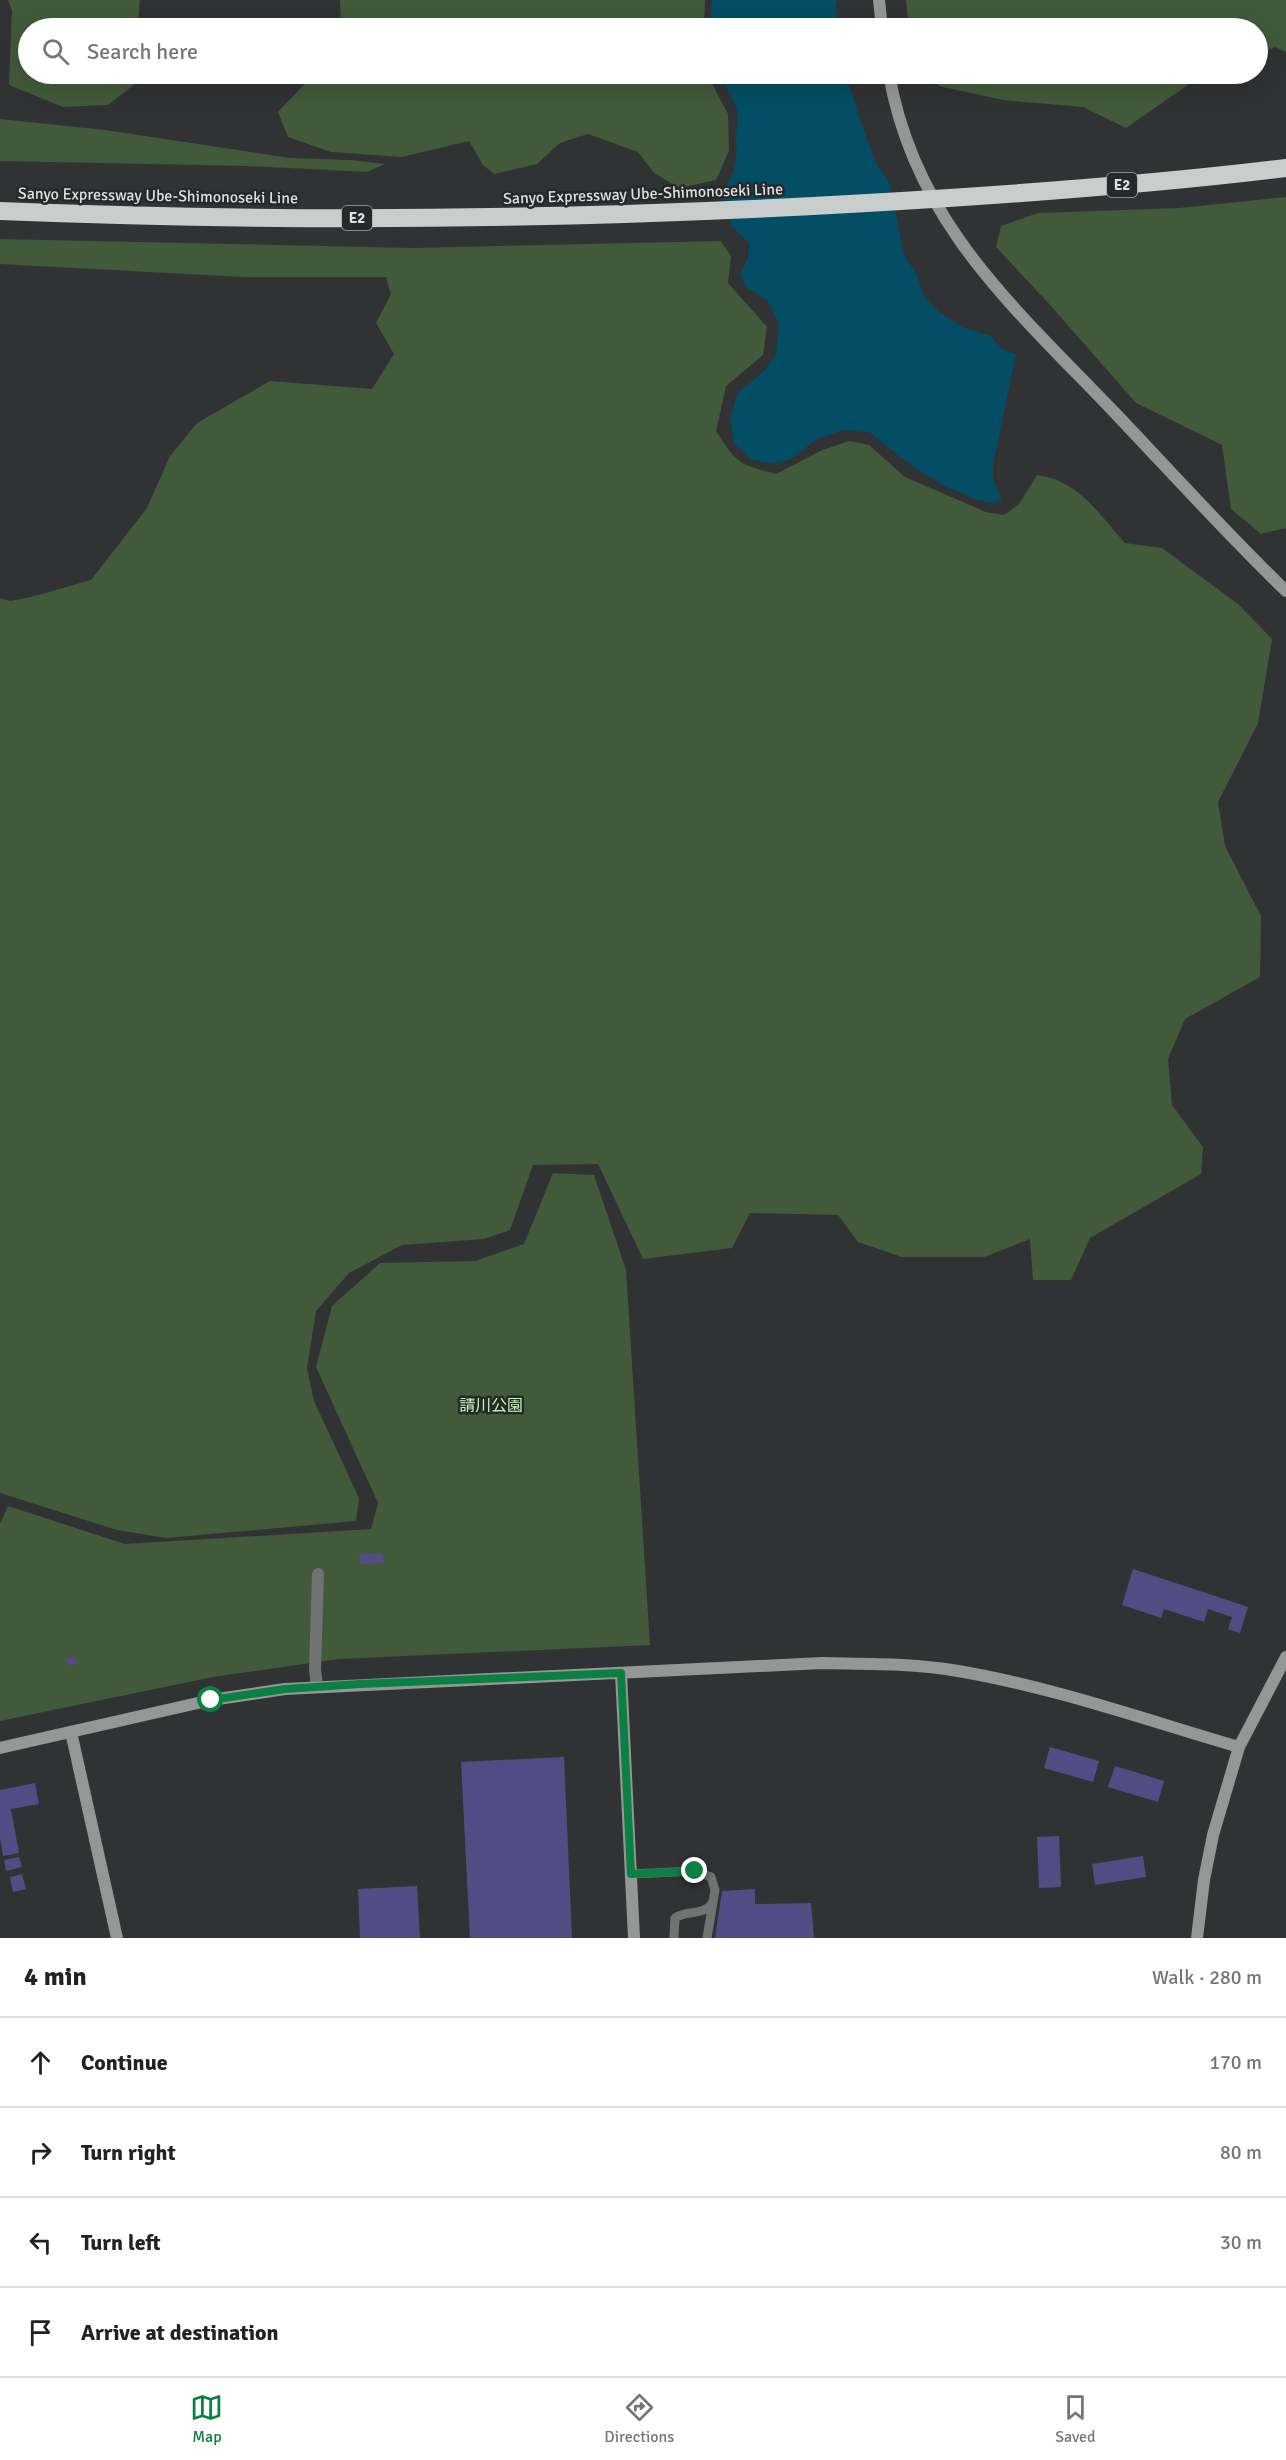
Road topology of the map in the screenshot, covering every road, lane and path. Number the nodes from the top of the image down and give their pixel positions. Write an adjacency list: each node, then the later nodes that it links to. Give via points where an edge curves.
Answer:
1 (879, 0): 2 (street)
2 (881, 18)
3 (891, 84): 6 (street, via 909,150 955,236 1028,323)
4 (1286, 168): 5 (highway, Sanyo Expressway Ube-Shimonoseki Line / E2, via 1174,182 715,212 464,218 144,217)
5 (0, 211)
6 (1286, 591)
7 (318, 1574): 10 (street)
8 (1286, 1658): 12 (street)
9 (621, 1673): 10 (street); 12 (street, via 822,1663 957,1670 1036,1688); 14 (street)
10 (317, 1687): 11 (street, via 211,1700)
11 (71, 1732): 13 (street); 16 (street)
12 (1239, 1747): 20 (street, via 1204,1880)
13 (0, 1748)
14 (631, 1874): 15 (lane, via 705,1873 715,1884); 17 (street)
15 (713, 1902): 18 (lane, via 706,1911 675,1918); 19 (lane)
16 (117, 1938)
17 (634, 1938)
18 (674, 1938)
19 (707, 1938)
20 (1197, 1938)

